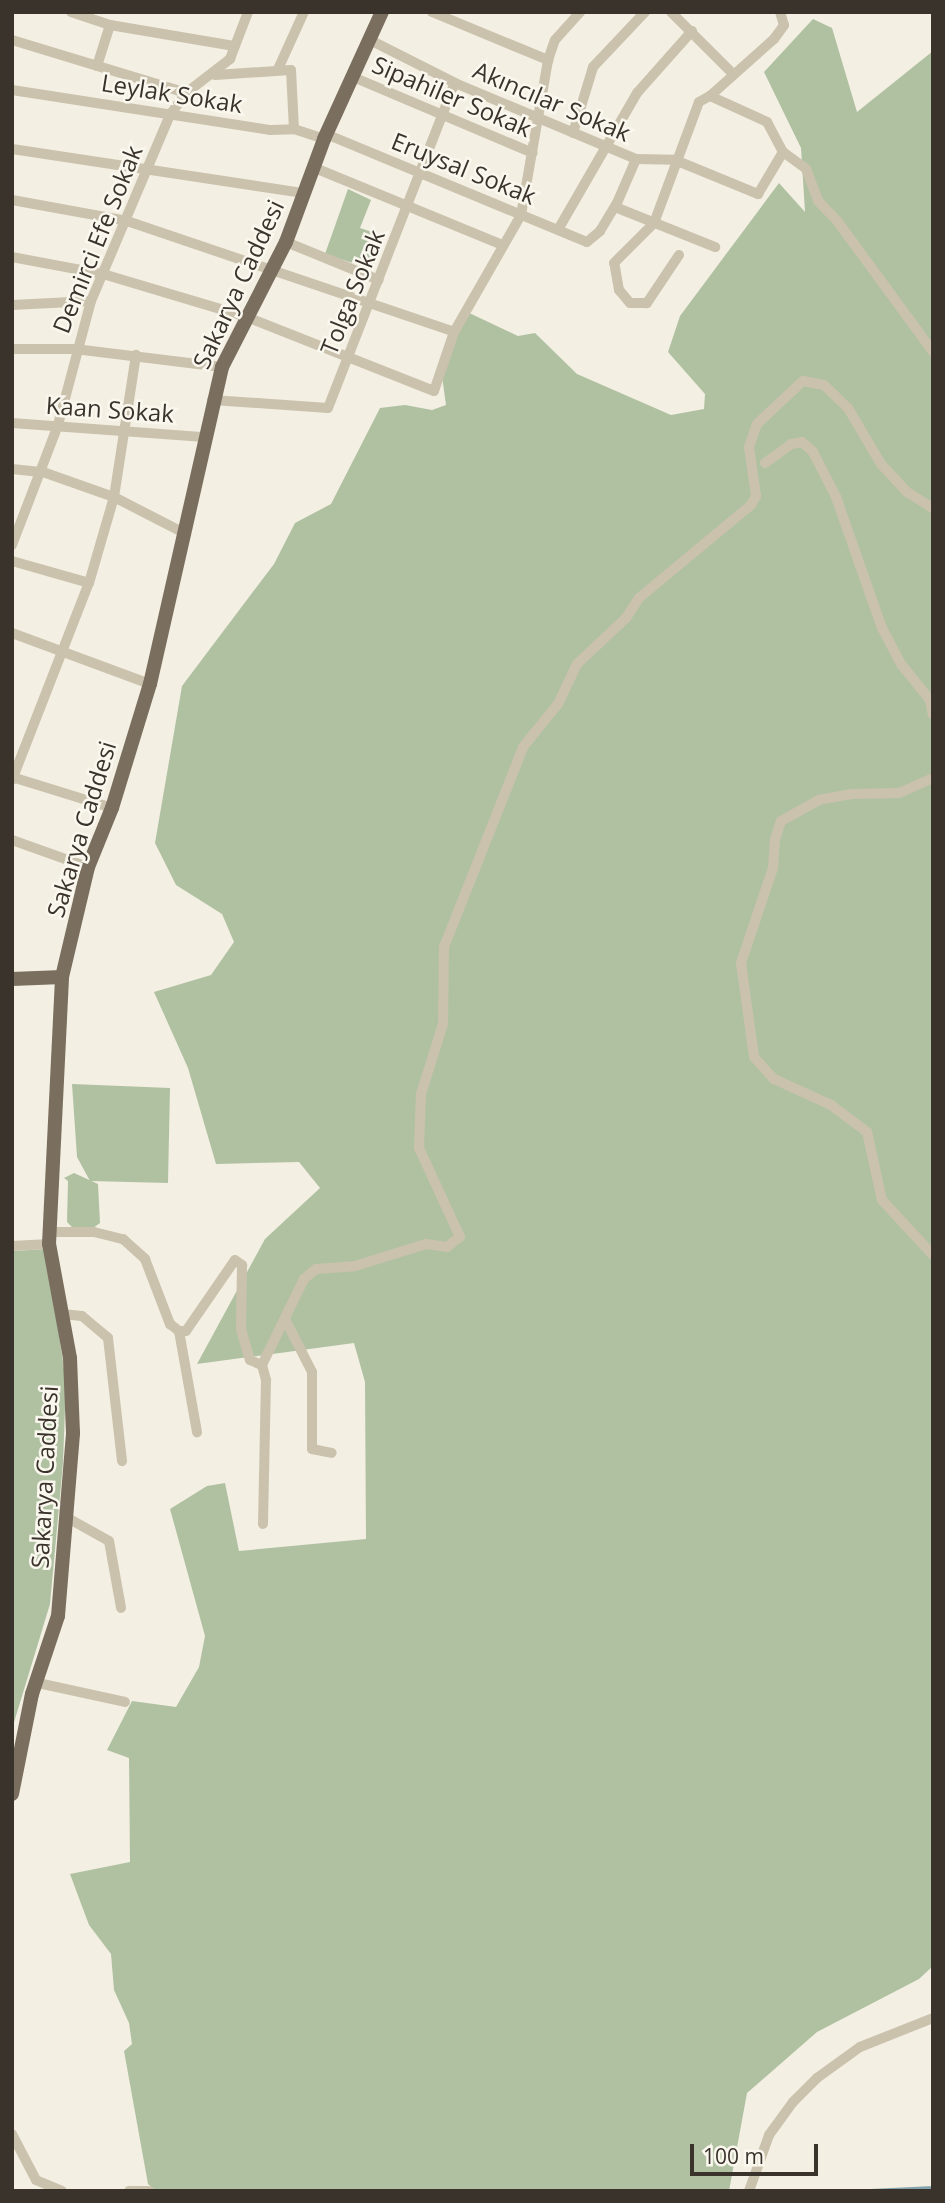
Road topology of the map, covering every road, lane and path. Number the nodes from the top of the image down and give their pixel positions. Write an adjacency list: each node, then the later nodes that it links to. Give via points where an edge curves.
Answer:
1 (71, 12): 10 (street)
2 (248, 12): 14 (street, Demirci Efe Sokak)
3 (304, 12): 17 (street)
4 (382, 12): 13 (main road, Sakarya Caddesi)
5 (432, 12): 15 (street)
6 (645, 12): 29 (street, via 593,67)
7 (671, 12): 11 (street)
8 (780, 12): 18 (street, via 784,25 774,39)
9 (578, 13): 15 (street, via 555,40)
10 (110, 25): 14 (street); 16 (street)
11 (692, 31): 18 (street); 31 (street, via 637,93)
12 (12, 40): 16 (street)
13 (370, 40): 20 (main road, Sakarya Caddesi); 21 (street, Akıncılar Sokak)
14 (234, 46): 19 (street, Demirci Efe Sokak, via 230,60)
15 (548, 60): 27 (street)
16 (97, 66): 23 (street)
17 (278, 69): 19 (street); 28 (street, via 291,70)
18 (732, 73): 24 (street)
19 (215, 75): 23 (street, Demirci Efe Sokak)
20 (353, 77): 26 (street, Sipahiler Sokak); 30 (main road, Sakarya Caddesi)
21 (456, 83): 26 (street, Tolga Sokak); 27 (street, Akıncılar Sokak)
22 (12, 90): 25 (street, Leylak Sokak)
23 (186, 93): 25 (street, Demirci Efe Sokak)
24 (710, 96): 33 (street, via 767,122); 36 (street, via 699,102)
25 (170, 115): 28 (street, Leylak Sokak); 37 (street, Demirci Efe Sokak)
26 (446, 115): 34 (street, Sipahiler Sokak); 39 (street, Tolga Sokak)
27 (538, 117): 29 (street, Akıncılar Sokak); 34 (street)
28 (294, 129): 30 (street, Leylak Sokak)
29 (573, 133): 31 (street, Akıncılar Sokak)
30 (325, 136): 38 (main road, Sakarya Caddesi); 39 (street, Eruysal Sokak)
31 (608, 148): 35 (street, Akıncılar Sokak); 47 (street)
32 (12, 149): 37 (street)
33 (783, 152): 36 (street, Akıncılar Sokak, via 758,194); 63 (street, via 806,170 818,201)
34 (534, 153): 44 (street)
35 (636, 159): 36 (street, Akıncılar Sokak); 43 (street)
36 (675, 160): 46 (street)
37 (148, 168): 40 (street); 45 (street, Demirci Efe Sokak)
38 (315, 168): 40 (main road, Sakarya Caddesi); 42 (street)
39 (422, 174): 42 (street, Tolga Sokak); 44 (street, Eruysal Sokak)
40 (304, 193): 48 (main road, Sakarya Caddesi)
41 (12, 200): 45 (street)
42 (409, 206): 49 (street); 55 (street, Tolga Sokak)
43 (615, 207): 46 (street); 47 (street, Eruysal Sokak, via 587,242)
44 (521, 215): 47 (street, Eruysal Sokak); 49 (street)
45 (127, 220): 53 (street); 54 (street, Demirci Efe Sokak)
46 (654, 223): 50 (street); 51 (street, via 614,263 623,297 636,306 647,303)
47 (559, 228)
48 (286, 242): 53 (main road, Sakarya Caddesi); 55 (street)
49 (503, 245): 60 (street)
50 (715, 247)
51 (679, 256)
52 (12, 257): 54 (street)
53 (272, 267): 57 (street); 59 (main road, Sakarya Caddesi)
54 (103, 274): 56 (street, Demirci Efe Sokak); 59 (street)
55 (379, 280): 57 (street, Tolga Sokak)
56 (91, 302): 58 (street); 62 (street, Demirci Efe Sokak)
57 (370, 302): 60 (street); 65 (street, Tolga Sokak)
58 (12, 305)
59 (247, 317): 65 (street); 66 (main road, Sakarya Caddesi)
60 (454, 332): 65 (street, via 434,391)
61 (12, 349): 62 (street)
62 (75, 349): 64 (street); 69 (street, Demirci Efe Sokak)
63 (933, 352)
64 (136, 355): 66 (street); 70 (street)
65 (350, 358): 67 (street, Tolga Sokak, via 328,408)
66 (222, 367): 67 (main road, Sakarya Caddesi)
67 (212, 400): 71 (main road, Sakarya Caddesi)
68 (12, 423): 69 (street, Kaan Sokak)
69 (58, 425): 70 (street, Kaan Sokak); 74 (street, Demirci Efe Sokak)
70 (125, 431): 71 (street, Kaan Sokak); 75 (street)
71 (204, 437): 78 (main road, Sakarya Caddesi)
72 (765, 463): 85 (street, via 792,444 802,442 813,452 836,497 882,628 901,664 930,700)
73 (12, 469): 74 (street)
74 (43, 472): 75 (street); 77 (street, Demirci Efe Sokak)
75 (114, 497): 78 (street); 81 (street)
76 (933, 508): 97 (street, via 907,492 881,464 848,408 824,385 803,381 757,424 748,447 756,496 751,505 639,598 626,618 577,664 558,704 523,747 443,947 443,1024 421,1094 419,1148 460,1237 447,1247 426,1244 355,1266 316,1269 304,1279)
77 (15, 532): 79 (street, Demirci Efe Sokak)
78 (186, 534): 84 (main road, Sakarya Caddesi)
79 (12, 545)
80 (12, 561): 81 (street)
81 (89, 583): 83 (street)
82 (12, 633): 83 (street)
83 (61, 652): 84 (street); 86 (street)
84 (150, 684): 88 (main road, Sakarya Caddesi)
85 (933, 715)
86 (13, 778): 88 (street)
87 (933, 778): 95 (street, via 899,793 819,800 781,821 773,868 741,963 754,1057 774,1079 831,1105 867,1132 882,1200)
88 (112, 808): 90 (main road, Sakarya Caddesi)
89 (12, 840): 90 (street)
90 (88, 867): 91 (main road, Sakarya Caddesi)
91 (62, 977): 92 (main road); 93 (main road, Sakarya Caddesi)
92 (12, 979)
93 (50, 1238): 94 (street); 96 (main road, Sakarya Caddesi); 98 (street, via 94,1232 122,1239 145,1259 170,1324)
94 (12, 1246)
95 (933, 1255)
96 (62, 1314): 102 (street, via 82,1316 108,1338); 103 (main road, Sakarya Caddesi, via 70,1358 73,1433)
97 (286, 1321): 99 (street); 101 (street, via 312,1372 312,1449)
98 (179, 1331): 99 (street, via 186,1331 235,1260 242,1265 241,1329 250,1360); 100 (street)
99 (262, 1365): 104 (street, via 267,1432)
100 (197, 1432)
101 (332, 1453)
102 (122, 1461)
103 (66, 1517): 105 (street, via 109,1541); 106 (main road, Sakarya Caddesi, via 58,1616)
104 (263, 1524)
105 (121, 1608)
106 (38, 1683): 107 (street); 108 (main road, Sakarya Caddesi)
107 (125, 1702)
108 (23, 1737): 109 (main road, Sakarya Caddesi); 110 (main road, Sakarya Caddesi)
109 (12, 1758)
110 (12, 1794)
111 (933, 2018): 116 (street, via 860,2047 817,2077 769,2135)
112 (12, 2134): 113 (street, via 36,2180)
113 (62, 2191)
114 (129, 2191): 115 (street, via 145,2187)
115 (149, 2191)
116 (750, 2191)

